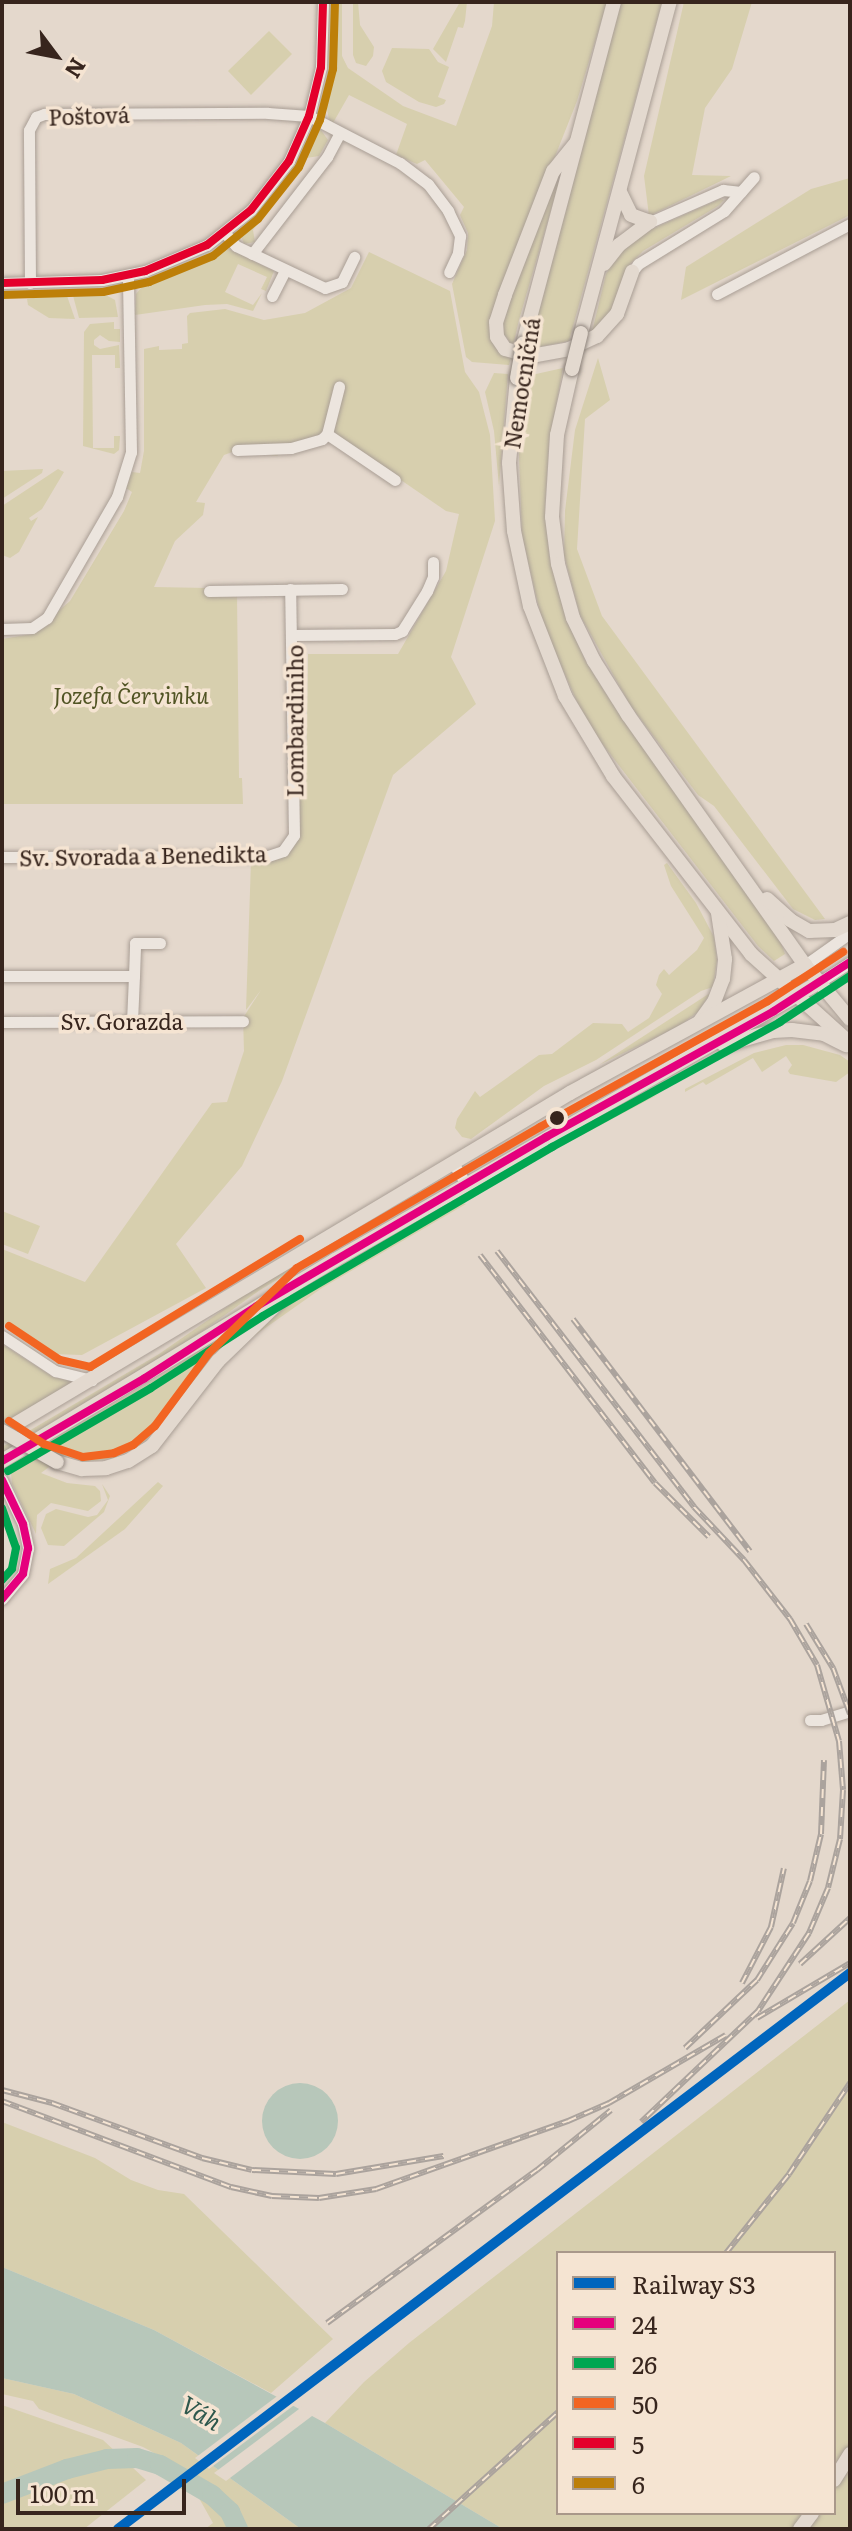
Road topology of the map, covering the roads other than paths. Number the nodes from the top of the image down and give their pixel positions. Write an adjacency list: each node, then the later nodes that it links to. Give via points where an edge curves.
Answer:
1 (323, 2): 4 (street, via 321,67)
2 (614, 2): 6 (main road, Nemocničná)
3 (670, 2): 8 (main road, Nemocničná)
4 (309, 116): 5 (street); 12 (street, via 279,177); 21 (street, Poštová, via 36,117 29,130)
5 (340, 133): 13 (street); 17 (street, via 417,174 440,200 460,236)
6 (576, 143): 18 (main road, via 553,171 505,295 497,337 505,349 531,356 569,349 597,336 617,314); 37 (main road, Nemocničná, bridge, via 517,378 510,436 511,497 521,569 539,636 592,744)
7 (754, 177): 9 (street)
8 (620, 192): 10 (main road, via 631,215); 16 (main road, Nemocničná)
9 (741, 192): 10 (street, via 723,190); 18 (street, via 724,211)
10 (650, 222): 16 (main road, via 619,245)
11 (850, 224): 22 (street)
12 (225, 233): 13 (street); 19 (street, via 189,255)
13 (252, 254): 15 (street)
14 (354, 257): 15 (street, via 342,282 332,288)
15 (285, 271): 23 (street)
16 (598, 271): 36 (main road, Nemocničná, bridge, via 557,435 552,505 558,564 573,618 606,682)
17 (449, 272)
18 (632, 272)
19 (128, 275): 21 (street); 32 (street, via 131,452 117,497 47,618 32,628)
20 (2, 283): 21 (street)
21 (30, 283)
22 (717, 294)
23 (272, 296)
24 (339, 387): 25 (street)
25 (327, 434): 26 (street, via 291,448); 27 (street)
26 (237, 450)
27 (395, 480)
28 (433, 562): 33 (street, via 427,591 402,631)
29 (290, 589): 30 (street); 31 (street); 33 (street, Lombardiniho)
30 (342, 589)
31 (209, 591)
32 (2, 629)
33 (293, 635): 34 (street, Lombardiniho, via 294,835)
34 (283, 851): 35 (street, Sv. Svorada a Benedikta, via 268,856)
35 (2, 857)
36 (748, 881): 38 (main road, via 809,931); 42 (main road, Nemocničná)
37 (718, 913): 45 (main road, Nemocničná); 52 (main road, via 723,979 714,1002)
38 (850, 923)
39 (850, 933): 42 (street)
40 (160, 943): 44 (street, via 135,943)
41 (850, 962): 46 (street)
42 (805, 965): 45 (main road); 46 (main road, Nemocničná)
43 (2, 976): 44 (street)
44 (134, 976): 51 (street)
45 (780, 980): 47 (main road, Nemocničná); 52 (main road)
46 (818, 983): 47 (main road); 48 (main road, Nemocničná)
47 (798, 995): 53 (main road, Nemocničná); 54 (main road)
48 (850, 1019)
49 (243, 1021): 51 (street, Sv. Gorazda)
50 (2, 1022): 51 (street, Sv. Gorazda)
51 (132, 1022)
52 (693, 1027): 55 (main road)
53 (850, 1046): 54 (main road, via 824,1034 792,1030)
54 (701, 1052): 56 (main road)
55 (453, 1163): 56 (street); 57 (main road)
56 (466, 1184): 58 (main road)
57 (322, 1240): 58 (street); 61 (main road)
58 (335, 1260): 59 (main road)
59 (304, 1278): 62 (main road, bridge, via 218,1361 152,1446 128,1461 82,1469 57,1462); 63 (main road)
60 (2, 1336): 61 (street, via 55,1371)
61 (92, 1380): 62 (main road)
62 (2, 1431)
63 (2, 1461)
64 (2, 1480): 65 (street, via 28,1548 23,1574)
65 (2, 1599)
66 (850, 1711): 67 (street)
67 (810, 1720)
68 (850, 2454): 70 (main road)
69 (850, 2469): 71 (main road)
70 (836, 2477)
71 (836, 2485)

